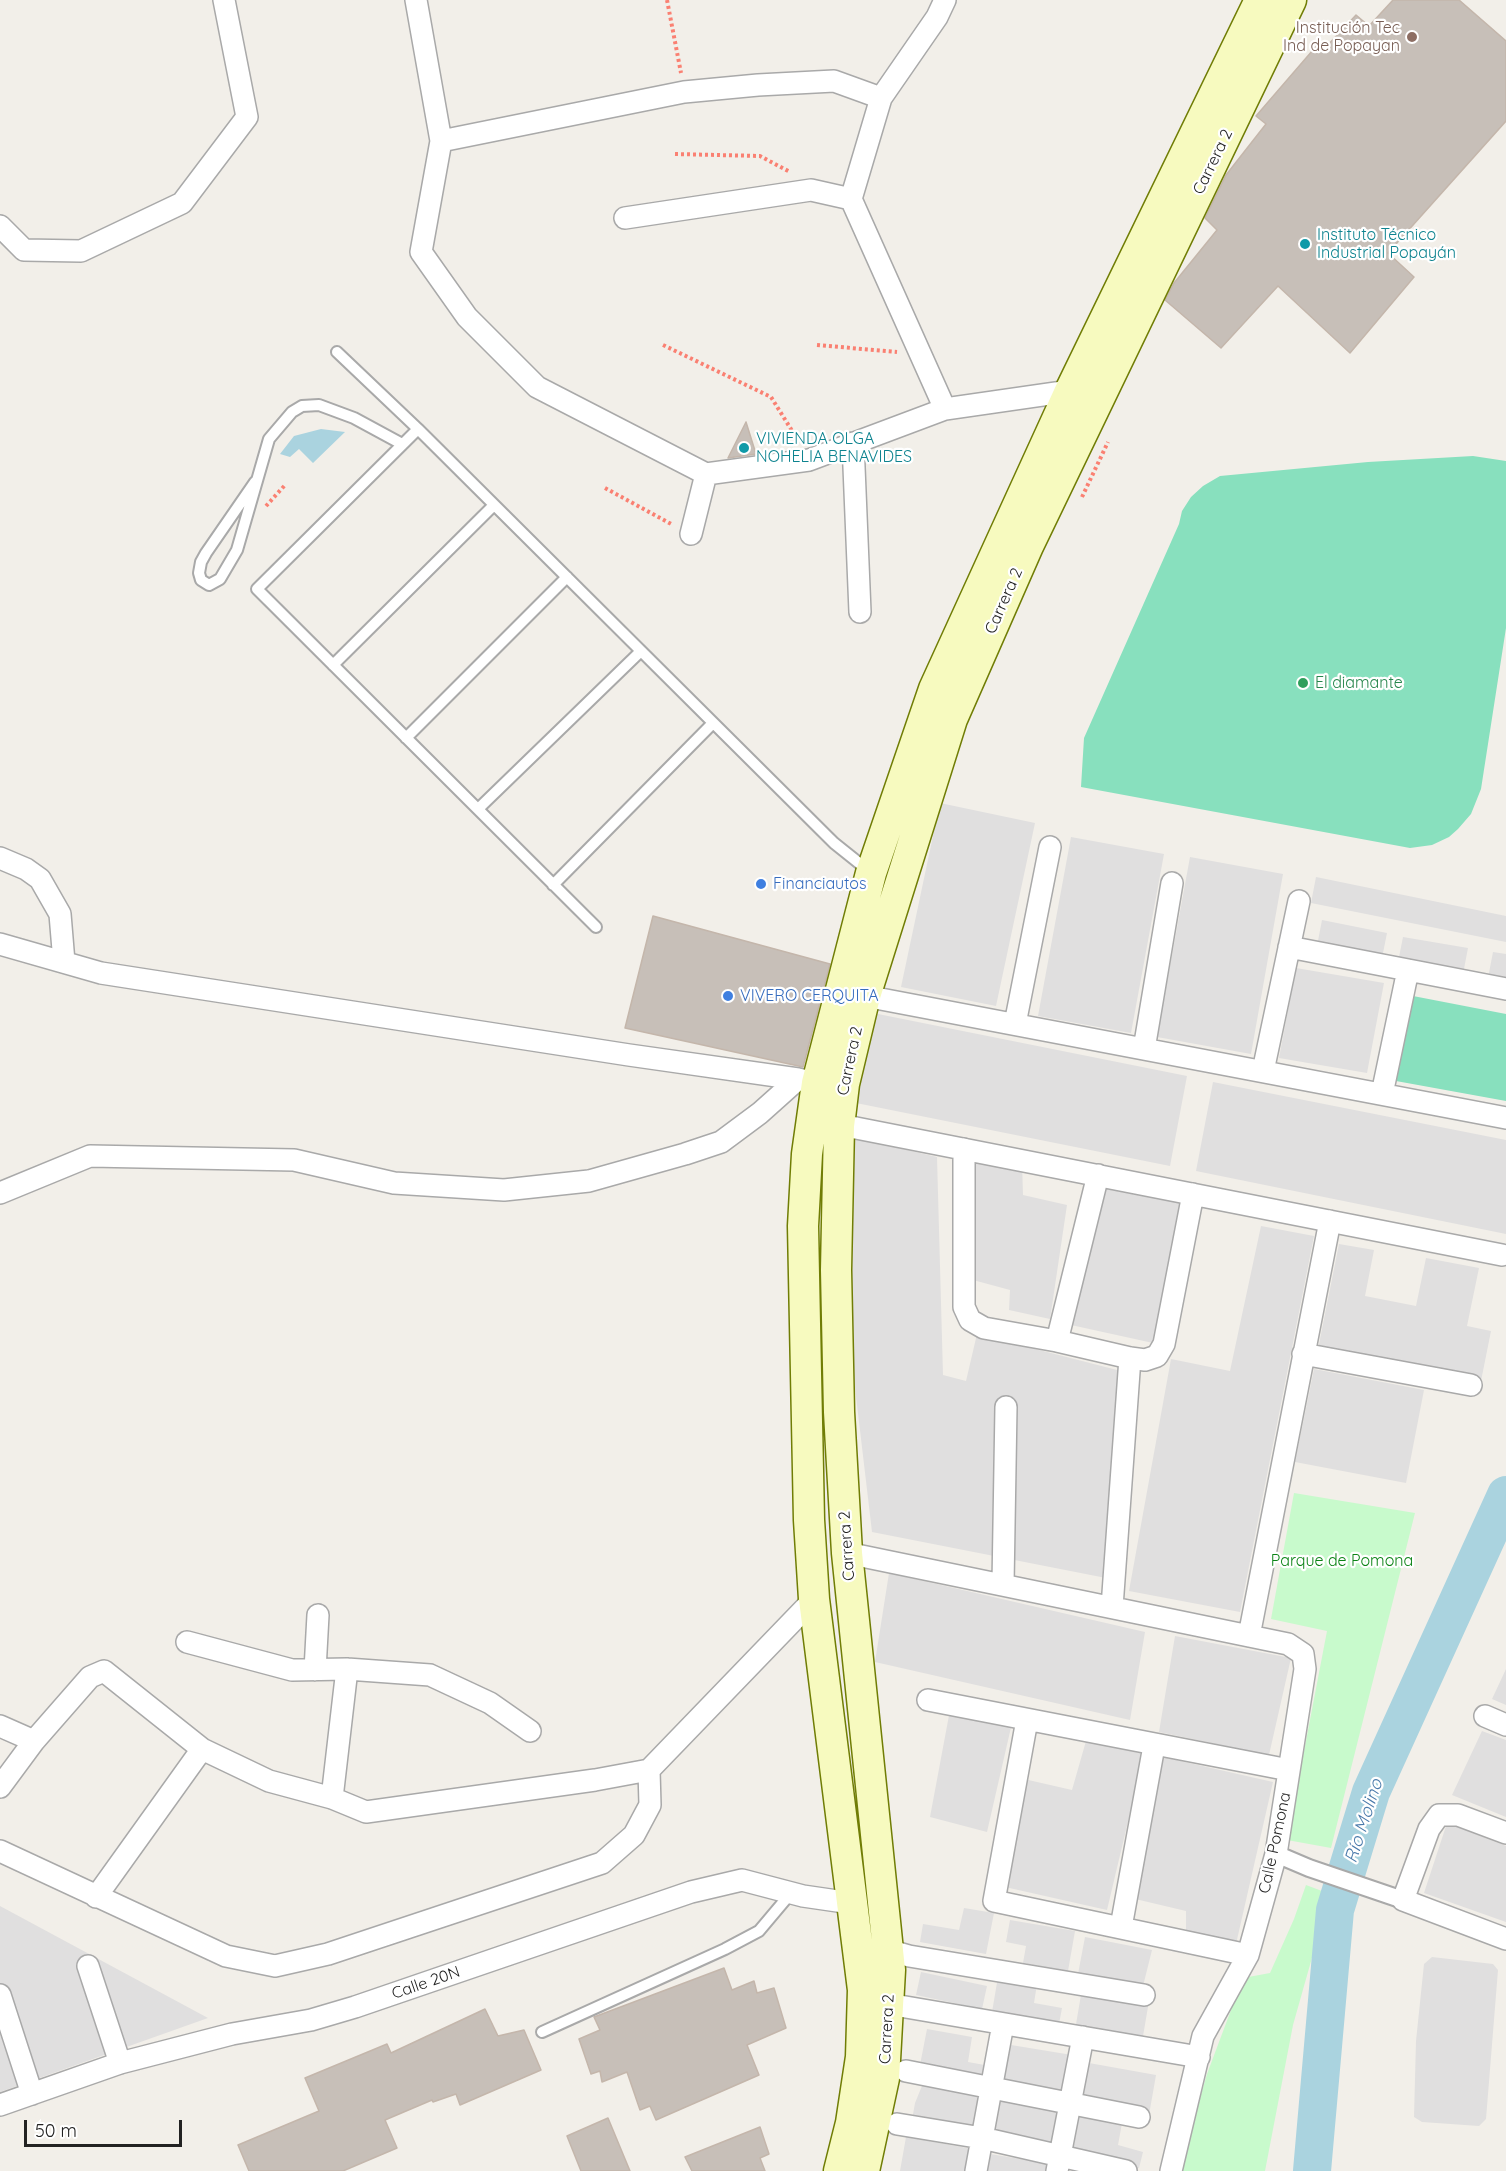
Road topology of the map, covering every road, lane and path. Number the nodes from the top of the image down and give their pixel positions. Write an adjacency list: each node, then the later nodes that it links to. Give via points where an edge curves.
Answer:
1 (224, 0): 14 (street, via 247,117 182,203 81,251 24,250)
2 (416, 0): 9 (street)
3 (667, 0): 7 (path)
4 (945, 0): 8 (street)
5 (1260, 0): 19 (main road, Carrera 2)
6 (1291, 0): 51 (main road, Carrera 2, via 1028,546 952,719)
7 (684, 92): 8 (street, via 834,81); 9 (street)
8 (881, 98): 12 (street)
9 (441, 141): 26 (street, via 421,252 467,317 537,387)
10 (675, 154): 11 (path, via 760,156 793,173)
11 (811, 190): 12 (street); 13 (street)
12 (851, 199): 18 (street)
13 (625, 218)
14 (0, 226)
15 (663, 345): 25 (path, via 771,397)
16 (817, 345): 18 (path)
17 (337, 352): 21 (lane)
18 (920, 354): 20 (street)
19 (1070, 391): 20 (street); 41 (main road, Carrera 2, via 934,689)
20 (945, 410): 24 (street)
21 (418, 429): 23 (lane); 30 (lane)
22 (1110, 438): 29 (path)
23 (402, 444): 27 (lane, via 354,418 319,405 302,406 269,439); 35 (lane, via 258,589)
24 (853, 444): 25 (street); 33 (street)
25 (809, 460): 26 (street)
26 (706, 474): 31 (street)
27 (255, 482): 27 (lane, via 201,562 201,580 209,585 220,579 237,550)
28 (605, 488): 31 (path)
29 (1081, 498)
30 (494, 505): 32 (lane); 35 (lane)
31 (690, 534)
32 (567, 577): 34 (lane); 37 (lane)
33 (860, 612)
34 (641, 651): 36 (lane); 38 (lane)
35 (333, 665): 37 (lane)
36 (713, 723): 41 (lane, via 834,843); 43 (lane)
37 (406, 738): 38 (lane)
38 (478, 809): 43 (lane)
39 (1050, 846): 52 (street)
40 (0, 858): 48 (street, via 40,879 60,914)
41 (871, 873): 55 (main road, Carrera 2)
42 (1172, 883): 53 (street)
43 (553, 885): 45 (lane)
44 (1299, 900): 47 (street)
45 (596, 927)
46 (0, 944): 48 (street)
47 (1289, 947): 49 (street); 54 (street)
48 (64, 962): 55 (street, via 101,973)
49 (1408, 970): 50 (street); 56 (street)
50 (1506, 989)
51 (865, 996): 52 (street); 58 (main road, Carrera 2, via 844,1084)
52 (1015, 1024): 53 (street)
53 (1144, 1049): 54 (street)
54 (1263, 1071): 56 (street)
55 (807, 1081): 61 (street, via 721,1142 589,1181 504,1190 394,1184 294,1160 90,1156); 72 (main road, Carrera 2, via 803,1226)
56 (1382, 1094): 57 (street)
57 (1506, 1118)
58 (839, 1126): 59 (street); 70 (main road, Carrera 2, via 839,1412)
59 (964, 1149): 60 (street); 65 (street, via 964,1306 970,1320 984,1328)
60 (1098, 1175): 62 (street); 65 (street)
61 (0, 1193)
62 (1193, 1194): 63 (street); 67 (street, via 1164,1344 1157,1356 1145,1360)
63 (1330, 1221): 64 (street); 66 (street)
64 (1502, 1255)
65 (1058, 1341): 67 (street)
66 (1303, 1354): 68 (street); 75 (street)
67 (1130, 1358): 73 (street)
68 (1471, 1385)
69 (1006, 1407): 71 (street)
70 (847, 1553): 71 (street, Calle Pomona); 101 (main road, Carrera 2)
71 (1003, 1584): 73 (street, Calle Pomona)
72 (814, 1599): 88 (street); 98 (main road, Carrera 2)
73 (1112, 1607): 75 (street, Calle Pomona)
74 (318, 1615): 78 (street)
75 (1249, 1636): 89 (street, Calle Pomona, via 1288,1644 1303,1654 1305,1669)
76 (187, 1642): 78 (street, via 292,1670)
77 (347, 1669): 78 (street); 84 (street, via 430,1675 490,1703); 91 (street)
78 (315, 1670)
79 (928, 1700): 81 (street)
80 (1485, 1716): 82 (street)
81 (1027, 1720): 86 (street); 99 (street, via 994,1901)
82 (1506, 1725)
83 (0, 1726): 85 (street)
84 (530, 1731)
85 (34, 1741): 87 (street, via 90,1677 104,1671); 90 (street)
86 (1154, 1746): 89 (street); 99 (street)
87 (202, 1749): 91 (street, via 269,1781); 96 (street)
88 (650, 1770): 91 (street, via 366,1812); 96 (street, via 650,1805 634,1835 602,1863 328,1954 275,1966 226,1956)
89 (1289, 1770): 94 (street, Calle Pomona)
90 (0, 1787)
91 (332, 1798)
92 (1506, 1833): 97 (street, via 1458,1815 1439,1815 1429,1829)
93 (0, 1851): 96 (street)
94 (1276, 1854): 97 (street); 102 (street, Calle Pomona)
95 (791, 1893): 98 (street, Calle 20N); 108 (lane, via 759,1931); 111 (street, Calle 20N, via 742,1880 691,1892 355,2007)
96 (96, 1897)
97 (1403, 1900): 100 (street)
98 (851, 1903): 121 (main road, Carrera 2, via 863,1990 861,2057)
99 (1121, 1928): 102 (street)
100 (1506, 1939)
101 (888, 1950): 105 (street); 106 (main road, Carrera 2)
102 (1248, 1955): 110 (street, Calle Pomona, via 1203,2036)
103 (88, 1965): 111 (street)
104 (0, 1995): 114 (street)
105 (1144, 1995)
106 (888, 2004): 107 (street); 122 (main road, Carrera 2, via 885,2078)
107 (1004, 2024): 109 (street); 113 (street)
108 (542, 2032)
109 (1083, 2037): 110 (street); 115 (street)
110 (1198, 2057): 125 (street, Calle Pomona)
111 (120, 2063): 114 (street, Calle 20N)
112 (906, 2071): 113 (street)
113 (991, 2089): 115 (street); 119 (street)
114 (32, 2094): 116 (street, Calle 20N)
115 (1070, 2104): 117 (street); 120 (street)
116 (0, 2105)
117 (1139, 2117)
118 (897, 2124): 119 (street)
119 (982, 2139): 120 (street); 123 (street)
120 (1058, 2164): 124 (street)
121 (839, 2171)
122 (864, 2171)
123 (976, 2171)
124 (1126, 2171)
125 (1171, 2171)

